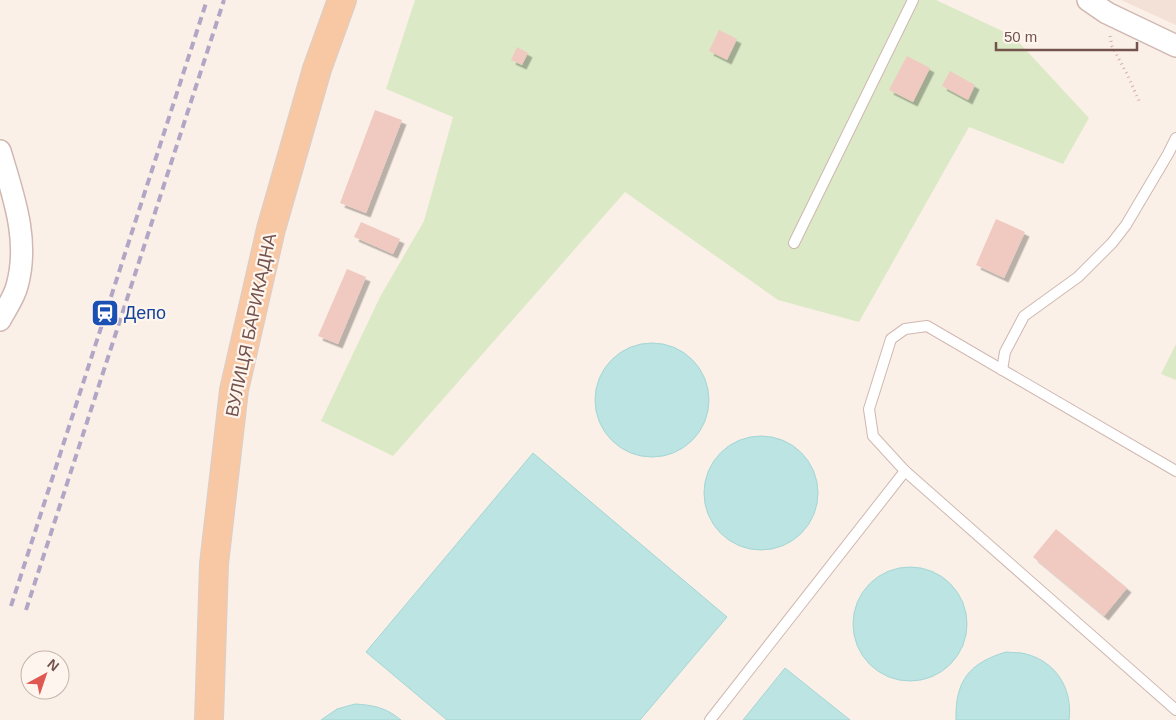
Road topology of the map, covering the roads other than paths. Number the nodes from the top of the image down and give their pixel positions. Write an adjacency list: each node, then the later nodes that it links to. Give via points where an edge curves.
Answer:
1 (342, 0): 13 (main road, ВУЛИЦЯ БАРИКАДНА, via 317,69 271,229 234,390 214,564)
2 (913, 0): 7 (lane)
3 (1088, 0): 4 (street, via 1107,13)
4 (1176, 46)
5 (1176, 138): 9 (lane, via 1126,225 1112,243 1078,277 1024,316 1005,352)
6 (0, 151): 8 (street, via 16,204 22,244 17,287)
7 (794, 243)
8 (0, 320)
9 (1002, 370): 10 (lane, via 927,326 905,329 891,339 869,409 873,436); 11 (lane)
10 (905, 471): 12 (lane); 14 (lane)
11 (1176, 471)
12 (1176, 710)
13 (209, 720)
14 (710, 720)

